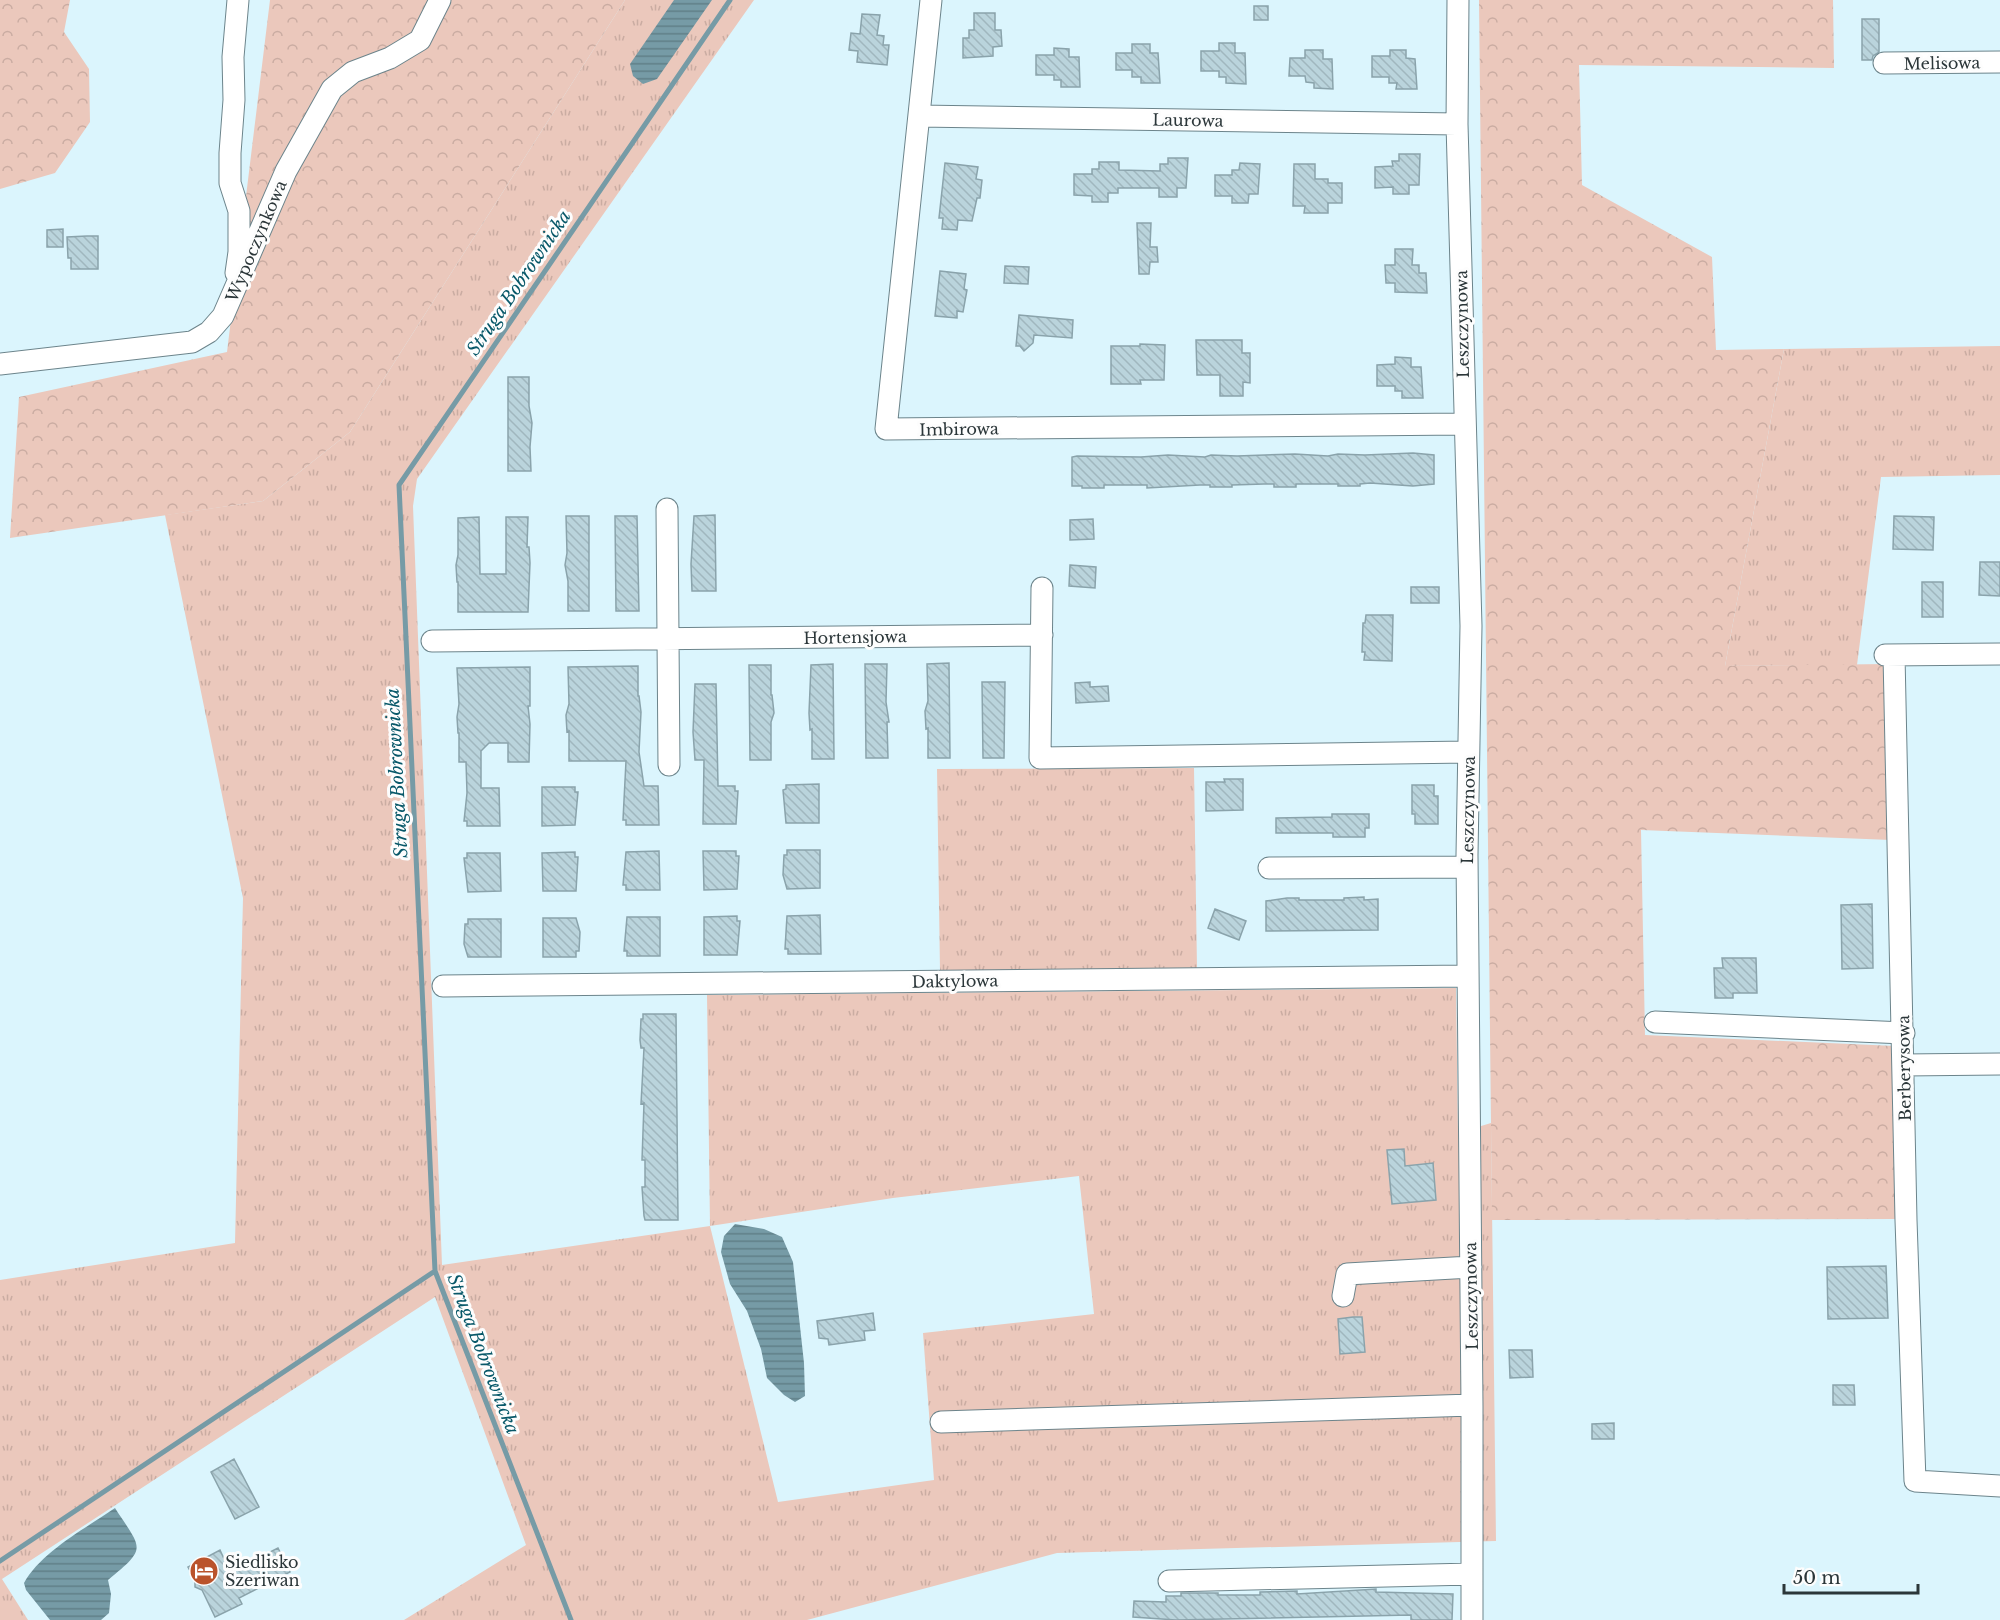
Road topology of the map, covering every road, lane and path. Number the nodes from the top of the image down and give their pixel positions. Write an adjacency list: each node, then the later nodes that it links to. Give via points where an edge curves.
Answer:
1 (238, 0): 9 (street, via 232,57 230,183 239,212 239,252)
2 (440, 0): 9 (street, Wypoczynkowa, via 420,40 353,72 332,89 286,171)
3 (931, 0): 7 (street, Imbirowa)
4 (1458, 0): 8 (street, Leszczynowa)
5 (2000, 62): 6 (street, Melisowa)
6 (1884, 63)
7 (919, 116): 8 (street, Laurowa); 11 (street, Imbirowa, via 886,429)
8 (1457, 124): 11 (street, Leszczynowa)
9 (233, 297): 10 (street, Wypoczynkowa, via 209,332 192,342)
10 (0, 364)
11 (1464, 424): 18 (street, Leszczynowa, via 1471,626)
12 (667, 509): 15 (street)
13 (1042, 588): 14 (street)
14 (1042, 635): 15 (street, Hortensjowa); 18 (street, via 1040,758)
15 (668, 638): 16 (street, Hortensjowa); 19 (street)
16 (432, 641)
17 (2000, 654): 25 (street, Berberysowa, via 1890,655)
18 (1468, 752): 20 (street, Leszczynowa)
19 (669, 765)
20 (1467, 867): 21 (street); 22 (street, Leszczynowa)
21 (1269, 868)
22 (1468, 976): 23 (street, Daktylowa); 28 (street, Leszczynowa)
23 (443, 986)
24 (1655, 1022): 25 (street)
25 (1904, 1033): 27 (street, Berberysowa)
26 (2000, 1064): 27 (street)
27 (1904, 1065): 32 (street, Berberysowa, via 1915,1481)
28 (1471, 1267): 29 (street, via 1347,1274); 30 (street, Leszczynowa)
29 (1343, 1296)
30 (1472, 1405): 31 (street); 33 (street, Leszczynowa)
31 (941, 1422)
32 (2000, 1486)
33 (1472, 1574): 34 (street); 35 (street, Leszczynowa)
34 (1169, 1581)
35 (1472, 1620)

